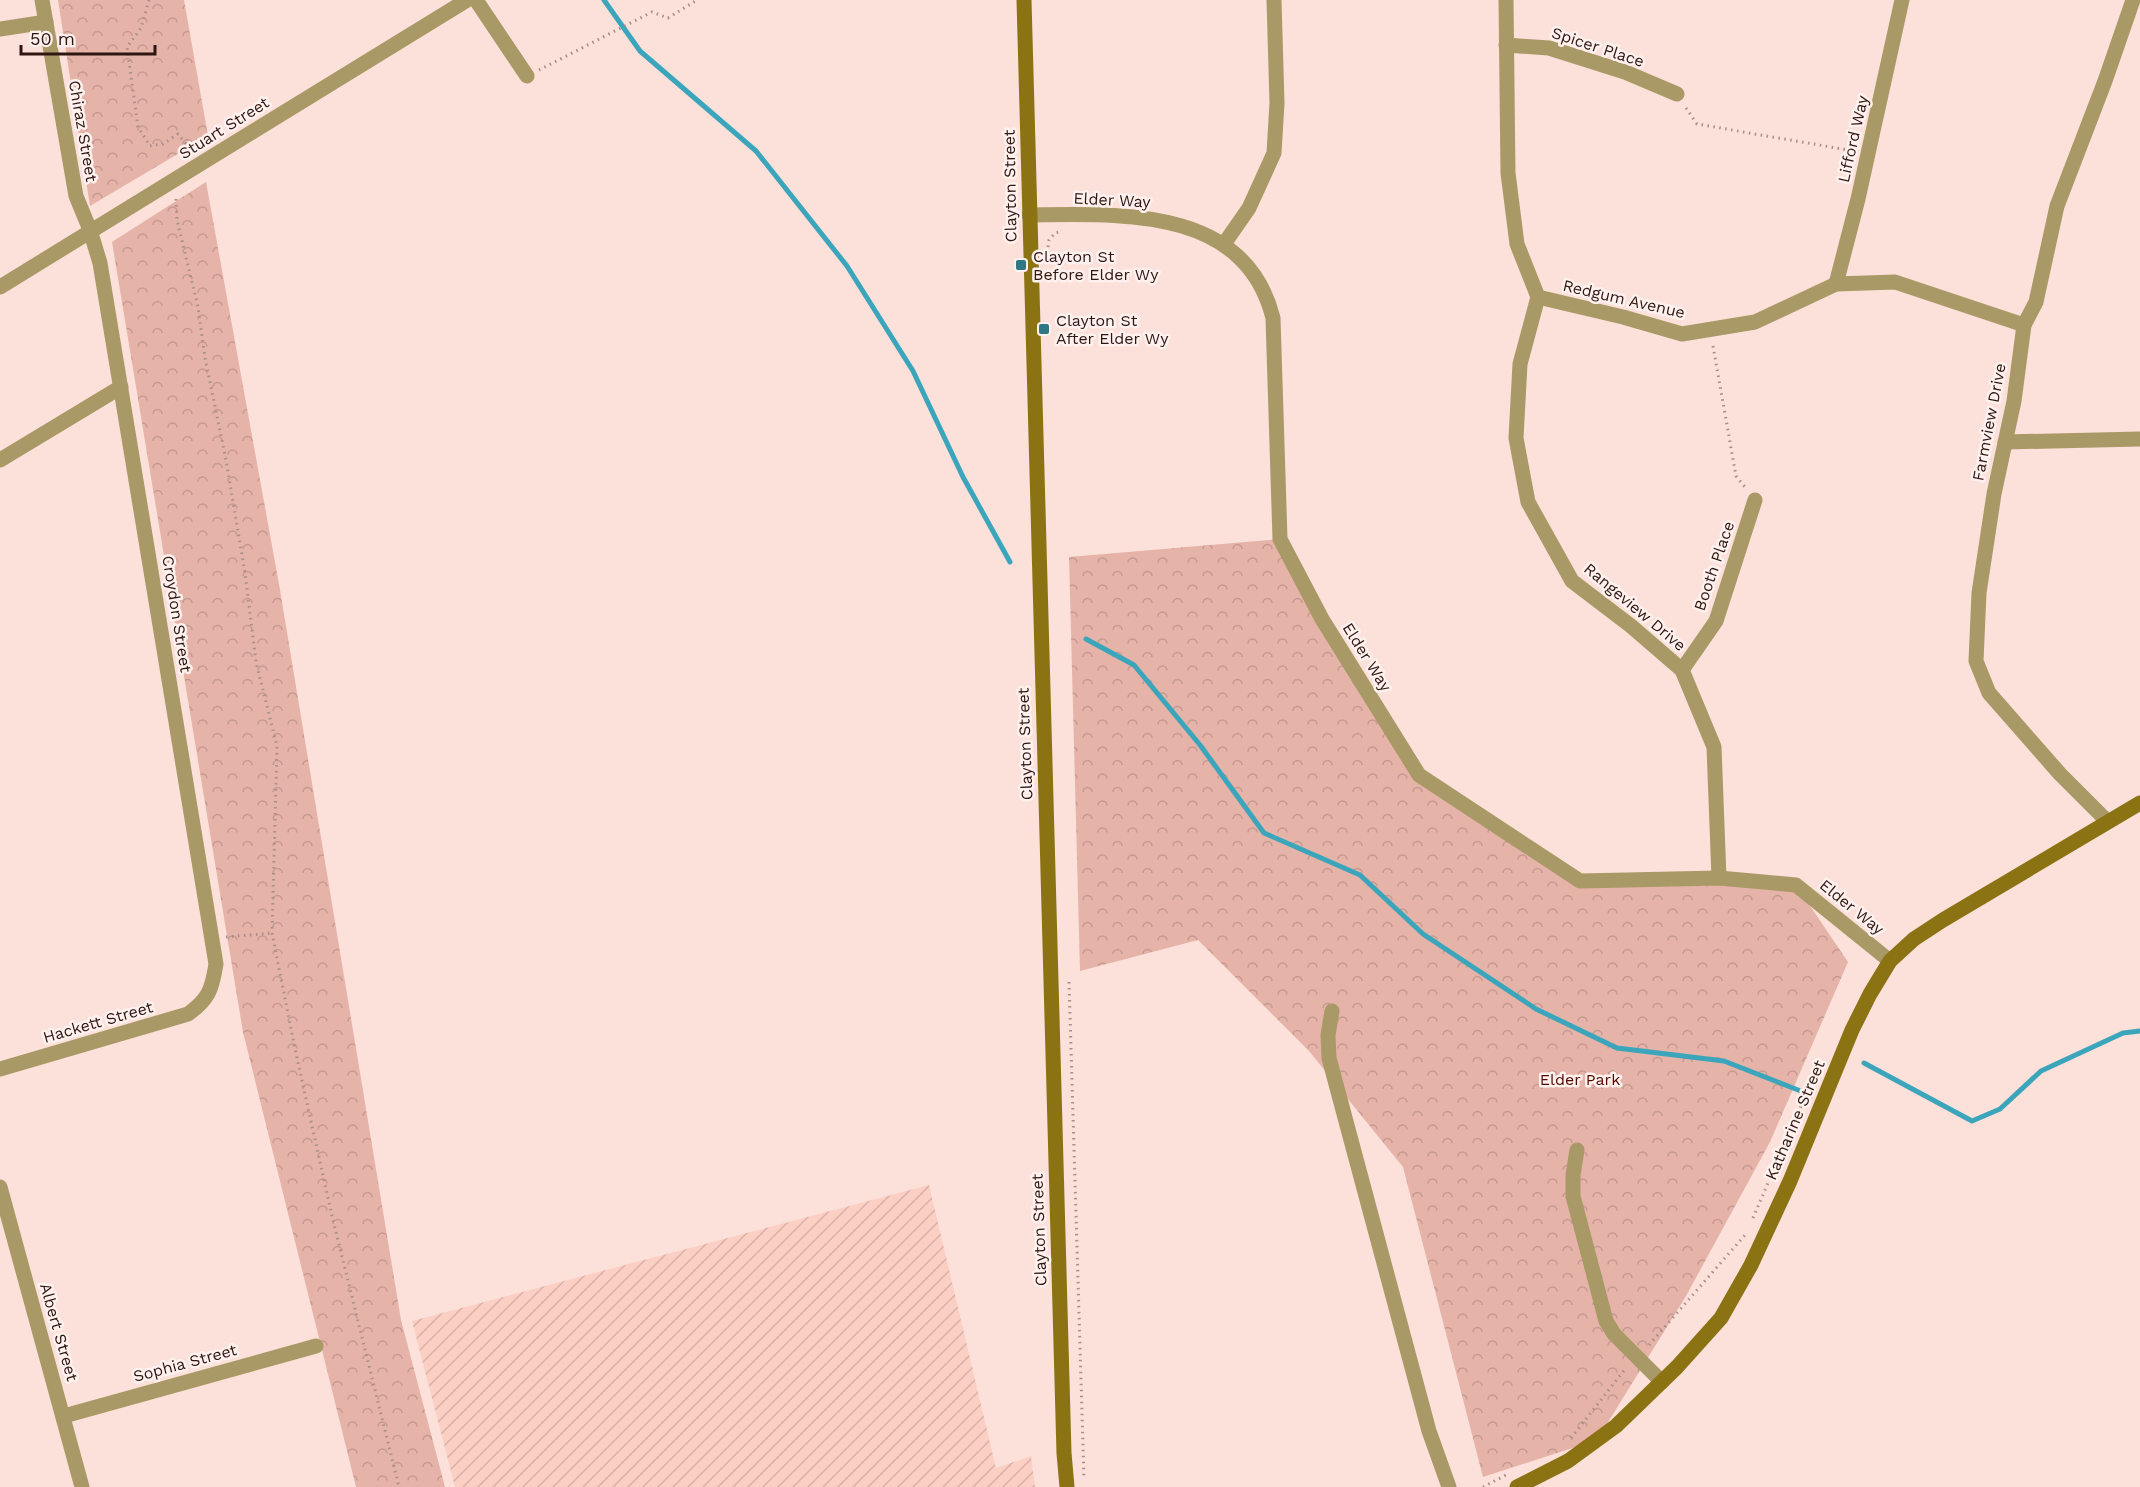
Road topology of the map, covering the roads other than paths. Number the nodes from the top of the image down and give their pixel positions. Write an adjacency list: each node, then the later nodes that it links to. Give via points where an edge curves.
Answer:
1 (42, 0): 9 (street, Chiraz Street)
2 (467, 0): 15 (street, Stuart Street)
3 (476, 0): 12 (street)
4 (1024, 0): 14 (main road, Clayton Street)
5 (1274, 0): 16 (street, via 1274,153 1249,208)
6 (1506, 0): 11 (street, Redgum Avenue)
7 (1902, 0): 17 (street, Lifford Way)
8 (2133, 0): 20 (street, Farmview Drive, via 2057,206 2036,303)
9 (46, 22): 10 (street); 15 (street, Chiraz Street, via 76,196)
10 (0, 29)
11 (1506, 45): 13 (street, Spicer Place, via 1549,48 1625,72); 19 (street, Redgum Avenue, via 1508,173 1515,232)
12 (527, 76)
13 (1677, 94)
14 (1029, 215): 16 (street, Elder Way, via 1136,216 1192,230); 40 (main road, Clayton Street)
15 (90, 230): 18 (street, Stuart Street); 21 (street, Croydon Street, via 100,263)
16 (1224, 244): 29 (street, Elder Way, via 1260,282 1273,318 1280,539 1322,619 1419,775 1580,881)
17 (1836, 284): 19 (street, Redgum Avenue, via 1755,322 1682,334); 20 (street, Redgum Avenue, via 1895,282)
18 (0, 287)
19 (1538, 297): 26 (street, Rangeview Drive, via 1520,364 1516,438 1528,502 1572,581)
20 (2024, 325): 23 (street, Farmview Drive)
21 (122, 387): 24 (street); 31 (street, Croydon Street, via 216,964 213,985)
22 (2140, 439): 23 (street)
23 (2005, 442): 28 (street, Farmview Drive, via 1979,593 1976,661 1989,693)
24 (0, 460)
25 (1755, 500): 26 (street, Booth Place, via 1716,621)
26 (1682, 670): 29 (street, Rangeview Drive, via 1714,747)
27 (2140, 803): 28 (main road, Katharine Street)
28 (2107, 821): 30 (main road, Katharine Street, via 1943,920)
29 (1719, 878): 30 (street, Elder Way, via 1796,885)
30 (1890, 961): 37 (main road, Katharine Street, via 1852,1030 1790,1181 1750,1265 1721,1318)
31 (203, 1003): 33 (street, Hackett Street, via 170,1020)
32 (1332, 1011): 41 (street, via 1329,1058 1429,1431)
33 (0, 1070)
34 (1577, 1150): 37 (street, via 1573,1197 1606,1321)
35 (0, 1187): 38 (street, Albert Street)
36 (316, 1346): 38 (street, Sophia Street)
37 (1662, 1382): 42 (main road, Katharine Street, via 1616,1426 1568,1461)
38 (64, 1416): 39 (street, Albert Street)
39 (82, 1487)
40 (1067, 1487)
41 (1449, 1487)
42 (1516, 1487)

